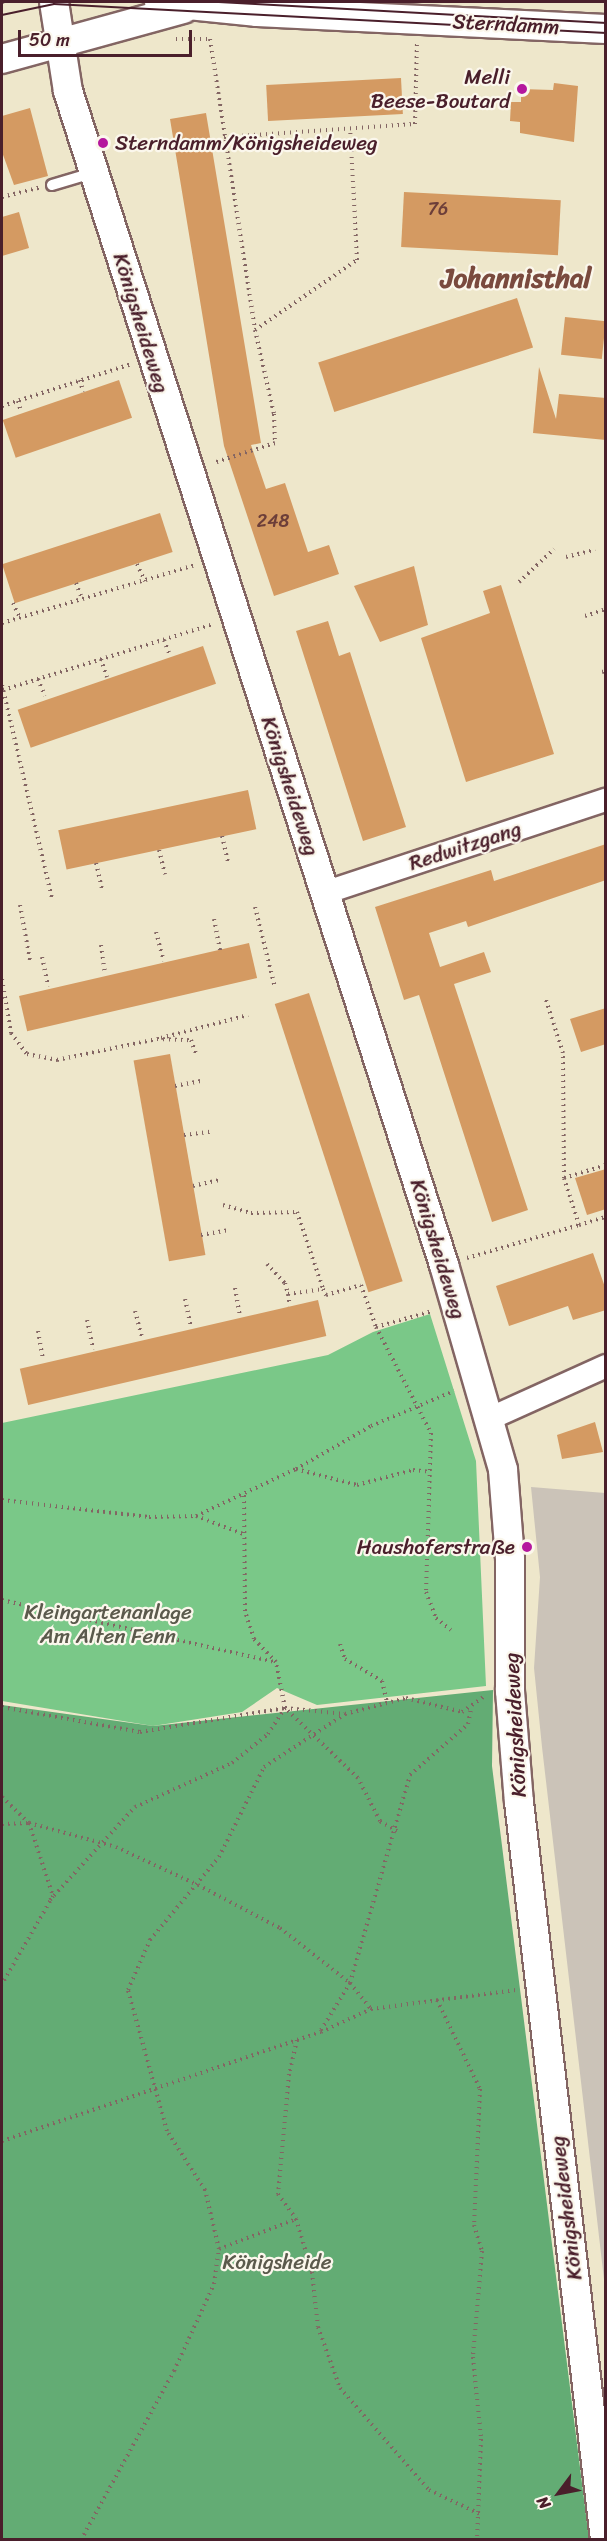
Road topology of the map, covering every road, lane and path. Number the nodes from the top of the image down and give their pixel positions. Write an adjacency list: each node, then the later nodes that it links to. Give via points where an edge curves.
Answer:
1 (54, 2): 7 (street, Königsheideweg)
2 (159, 2): 3 (street, Sterndamm)
3 (191, 8): 4 (street, Sterndamm); 7 (street, Sterndamm)
4 (401, 13): 5 (street, Sterndamm); 9 (path, via 415,124)
5 (606, 29)
6 (163, 40): 10 (path, via 210,39)
7 (58, 42): 8 (street, Sterndamm); 11 (street, Königsheideweg)
8 (2, 59)
9 (350, 128): 10 (path); 14 (path, via 357,260)
10 (224, 137): 14 (path)
11 (94, 172): 12 (lane); 15 (street, Königsheideweg)
12 (52, 185): 13 (path)
13 (2, 198)
14 (255, 330): 21 (path, via 275,443)
15 (152, 357): 16 (path); 21 (street, Königsheideweg)
16 (80, 380): 17 (path); 18 (path)
17 (83, 392)
18 (18, 400): 19 (path); 20 (path)
19 (2, 406)
20 (21, 412)
21 (188, 472): 25 (street, Königsheideweg)
22 (554, 549): 28 (path)
23 (595, 550): 24 (path)
24 (566, 557)
25 (216, 559): 27 (path); 34 (street, Königsheideweg)
26 (137, 564): 27 (path)
27 (145, 581): 30 (path)
28 (519, 582)
29 (76, 583): 30 (path)
30 (82, 599): 35 (path)
31 (13, 603): 35 (path)
32 (606, 609): 33 (path)
33 (585, 616)
34 (235, 617): 37 (path); 51 (street, Königsheideweg)
35 (20, 618): 36 (path)
36 (2, 623)
37 (164, 640): 38 (path); 39 (path)
38 (170, 656)
39 (101, 659): 40 (path); 41 (path)
40 (106, 676)
41 (38, 679): 42 (path); 43 (path)
42 (2, 687): 52 (path)
43 (45, 696)
44 (606, 800): 51 (street, Redwitzgang)
45 (222, 836): 47 (path)
46 (159, 850): 49 (path)
47 (228, 862)
48 (96, 863): 50 (path)
49 (165, 874)
50 (102, 888)
51 (324, 892): 84 (street, Königsheideweg)
52 (52, 898)
53 (20, 905): 60 (path)
54 (255, 907): 65 (path)
55 (214, 919): 58 (path)
56 (156, 932): 61 (path)
57 (101, 945): 62 (path)
58 (220, 950)
59 (42, 957): 64 (path)
60 (30, 960)
61 (164, 962)
62 (105, 974)
63 (2, 979): 68 (path, via 11,1033 27,1054 57,1060)
64 (48, 986)
65 (275, 988)
66 (545, 997): 75 (path, via 563,1053)
67 (248, 1015): 68 (path)
68 (157, 1039): 69 (path, via 191,1040)
69 (196, 1054)
70 (201, 1081): 71 (path)
71 (175, 1086)
72 (210, 1132): 73 (path)
73 (184, 1135)
74 (606, 1165): 75 (path)
75 (564, 1178): 80 (path)
76 (219, 1180): 77 (path)
77 (193, 1186)
78 (223, 1205): 86 (path, via 251,1213 297,1212)
79 (606, 1217): 80 (path)
80 (579, 1225): 84 (path)
81 (228, 1230): 82 (path)
82 (201, 1235)
83 (267, 1264): 87 (path, via 285,1283)
84 (444, 1265): 89 (street, Königsheideweg)
85 (235, 1288): 92 (path)
86 (323, 1289): 87 (path); 95 (path, via 326,1295 361,1285)
87 (288, 1294): 90 (path)
88 (185, 1299): 94 (path)
89 (455, 1304): 95 (path); 101 (street, Königsheideweg)
90 (290, 1306)
91 (135, 1311): 97 (path)
92 (240, 1317)
93 (87, 1320): 98 (path)
94 (190, 1328)
95 (376, 1328): 102 (path)
96 (38, 1331): 99 (path)
97 (142, 1338)
98 (93, 1348)
99 (43, 1359)
100 (606, 1366): 103 (street)
101 (480, 1383): 102 (path); 103 (street, Königsheideweg)
102 (420, 1403): 104 (path); 105 (path, via 431,1433)
103 (491, 1418): 114 (street, Königsheideweg, via 507,1512)
104 (296, 1469): 105 (path, via 357,1485 413,1470); 106 (path)
105 (431, 1472): 111 (path, via 426,1592 436,1618)
106 (244, 1493): 108 (path); 109 (path)
107 (2, 1500): 108 (path, via 149,1517)
108 (196, 1516): 109 (path)
109 (246, 1535): 113 (path, via 245,1611 254,1639)
110 (2, 1600): 113 (path)
111 (451, 1630)
112 (340, 1644): 115 (path, via 350,1664 382,1681)
113 (276, 1662): 117 (path)
114 (510, 1691): 118 (path, via 486,1695); 130 (street, Königsheideweg)
115 (387, 1703): 118 (path, via 406,1698 462,1712); 119 (path)
116 (2, 1707): 117 (path, via 140,1732)
117 (285, 1708): 119 (path); 120 (path); 125 (path, via 268,1734 232,1763 135,1807)
118 (471, 1708): 124 (path, via 468,1724 410,1774)
119 (345, 1714): 120 (path)
120 (310, 1736): 124 (path, via 358,1778 380,1821); 126 (path, via 264,1767)
121 (2, 1797): 122 (path)
122 (29, 1822): 123 (path); 125 (path); 127 (path)
123 (2, 1824)
124 (397, 1832): 128 (path)
125 (105, 1844): 126 (path); 127 (path)
126 (198, 1885): 128 (path, via 280,1928); 135 (path, via 150,1940 128,1990)
127 (50, 1900): 129 (path)
128 (350, 1983): 132 (path); 133 (path)
129 (2, 1984)
130 (540, 1987): 131 (path); 142 (street, Königsheideweg)
131 (437, 2000): 132 (path); 139 (path, via 480,2089 474,2225 482,2252 473,2357 481,2439)
132 (371, 2008): 133 (path)
133 (321, 2032): 134 (path)
134 (297, 2040): 135 (path); 137 (path, via 289,2074 279,2194)
135 (154, 2089): 136 (path); 138 (path, via 168,2131 205,2190)
136 (2, 2141)
137 (296, 2219): 138 (path); 139 (path, via 312,2272 318,2327 340,2388 429,2490)
138 (219, 2249): 140 (path, via 214,2284 174,2371)
139 (480, 2514): 141 (path)
140 (81, 2540)
141 (477, 2540)
142 (604, 2540)

